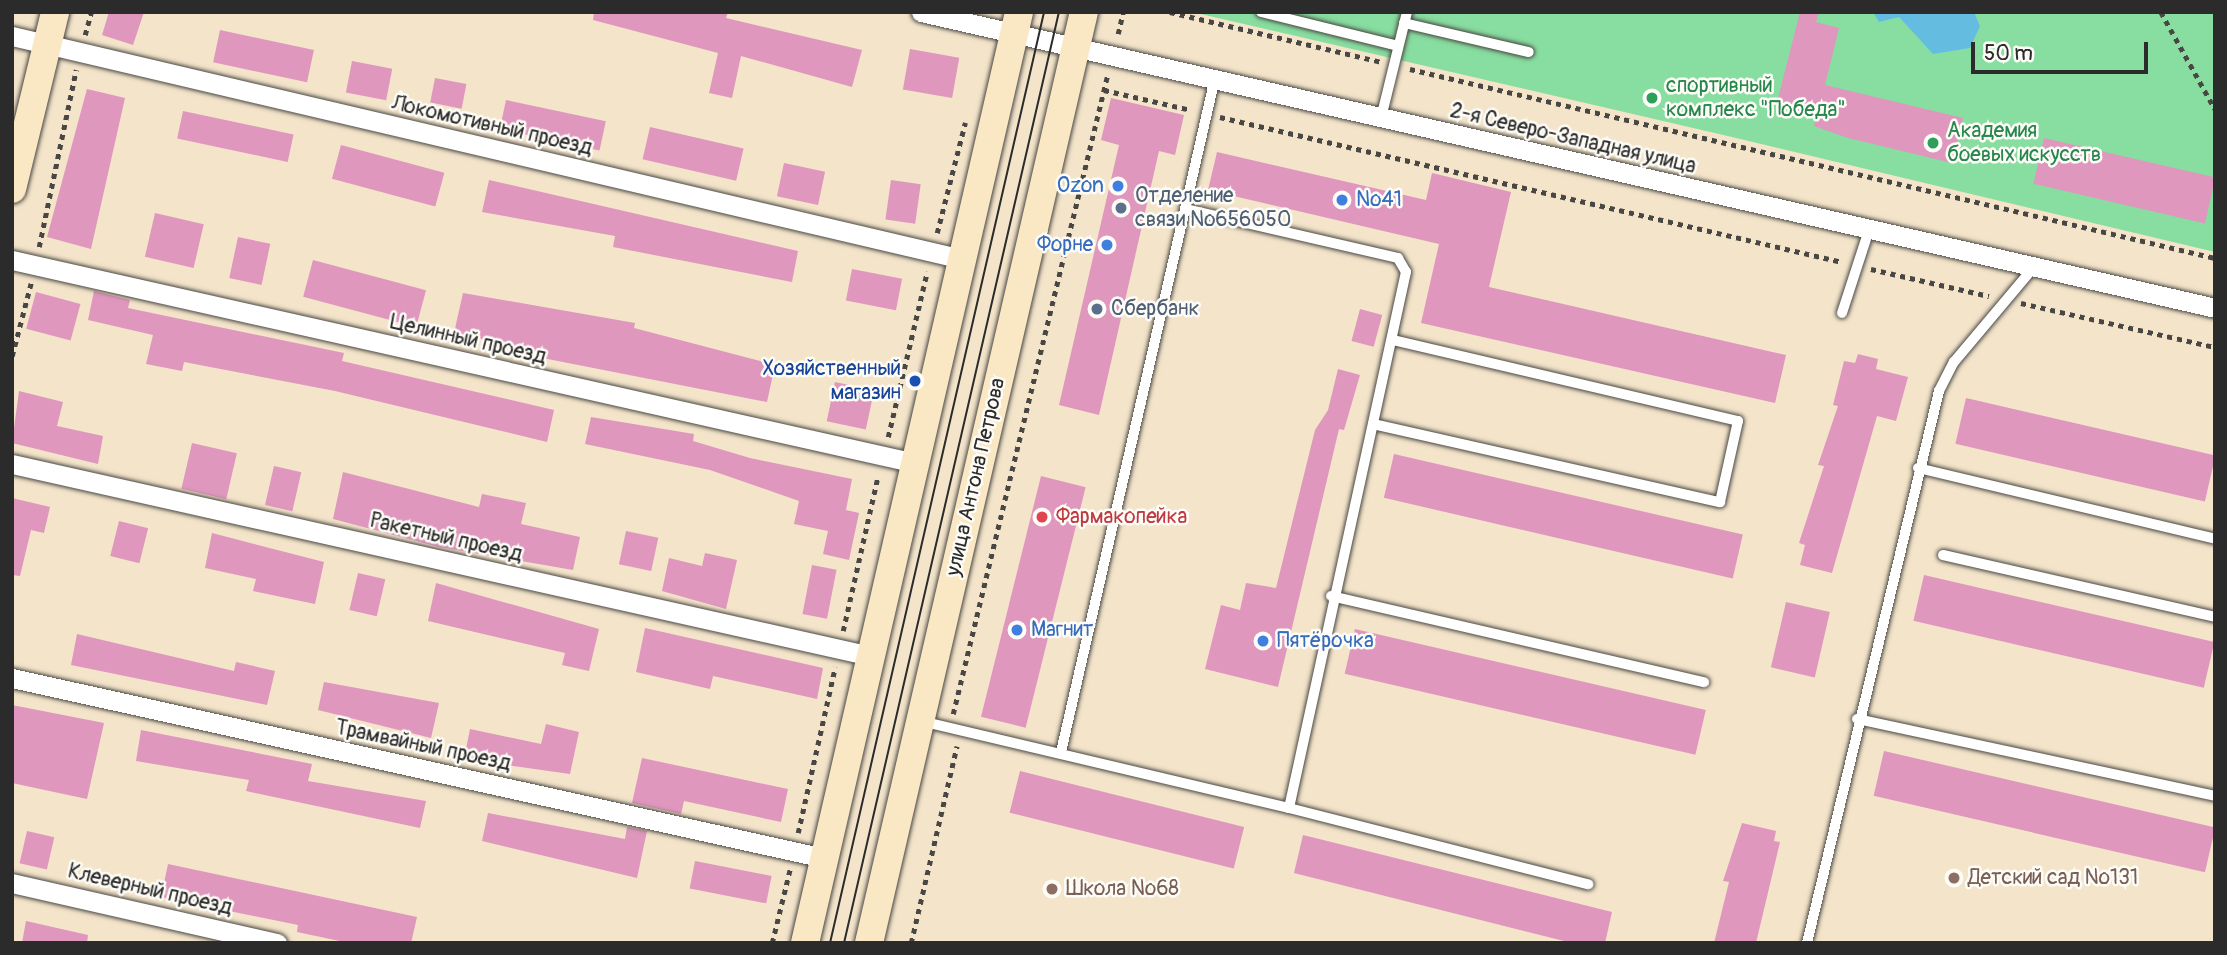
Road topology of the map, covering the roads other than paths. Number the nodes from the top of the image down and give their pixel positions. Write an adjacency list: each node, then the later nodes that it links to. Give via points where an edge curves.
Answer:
1 (55, 12): 9 (main road)
2 (921, 12): 6 (street, 2-я Северо-Западная улица)
3 (1084, 12): 11 (main road, улица Антона Петрова)
4 (1261, 12): 10 (lane)
5 (1407, 12): 7 (lane)
6 (1016, 23): 11 (street, 2-я Северо-Западная улица); 18 (main road)
7 (1404, 23): 10 (lane); 12 (lane)
8 (12, 36): 9 (street, Локомотивный проезд)
9 (47, 43): 15 (main road); 18 (street, Локомотивный проезд)
10 (1398, 46): 14 (lane)
11 (1076, 48): 13 (street, 2-я Северо-Западная улица); 36 (main road, улица Антона Петрова)
12 (1530, 52)
13 (1215, 78): 14 (street, 2-я Северо-Западная улица); 16 (lane)
14 (1381, 118): 17 (street, 2-я Северо-Западная улица)
15 (12, 189)
16 (1186, 209): 23 (lane, via 1398,258 1406,272); 37 (lane)
17 (1869, 230): 20 (street, 2-я Северо-Западная улица); 22 (lane)
18 (962, 259): 25 (main road)
19 (12, 260): 25 (street, Целинный проезд)
20 (2034, 267): 21 (street, 2-я Северо-Западная улица); 27 (lane, via 2004,299 1939,391)
21 (2215, 308)
22 (1842, 313)
23 (1392, 340): 24 (lane); 24 (lane, via 1738,421 1720,502)
24 (1373, 424): 30 (lane)
25 (915, 463): 32 (main road)
26 (12, 464): 32 (street, Ракетный проезд)
27 (1918, 468): 28 (lane); 35 (lane)
28 (2215, 539)
29 (1943, 555): 31 (lane)
30 (1331, 596): 34 (lane); 39 (lane)
31 (2215, 617)
32 (871, 656): 40 (main road)
33 (12, 678): 40 (street, Трамвайный проезд)
34 (1704, 682)
35 (1857, 719): 38 (lane); 46 (lane)
36 (921, 722): 37 (lane); 45 (main road, улица Антона Петрова)
37 (1060, 752): 39 (lane)
38 (2215, 796)
39 (1289, 808): 42 (lane)
40 (824, 858): 44 (main road)
41 (12, 883): 43 (street, Клеверный проезд)
42 (1588, 884)
43 (277, 943)
44 (805, 943)
45 (869, 943)
46 (1807, 943)

